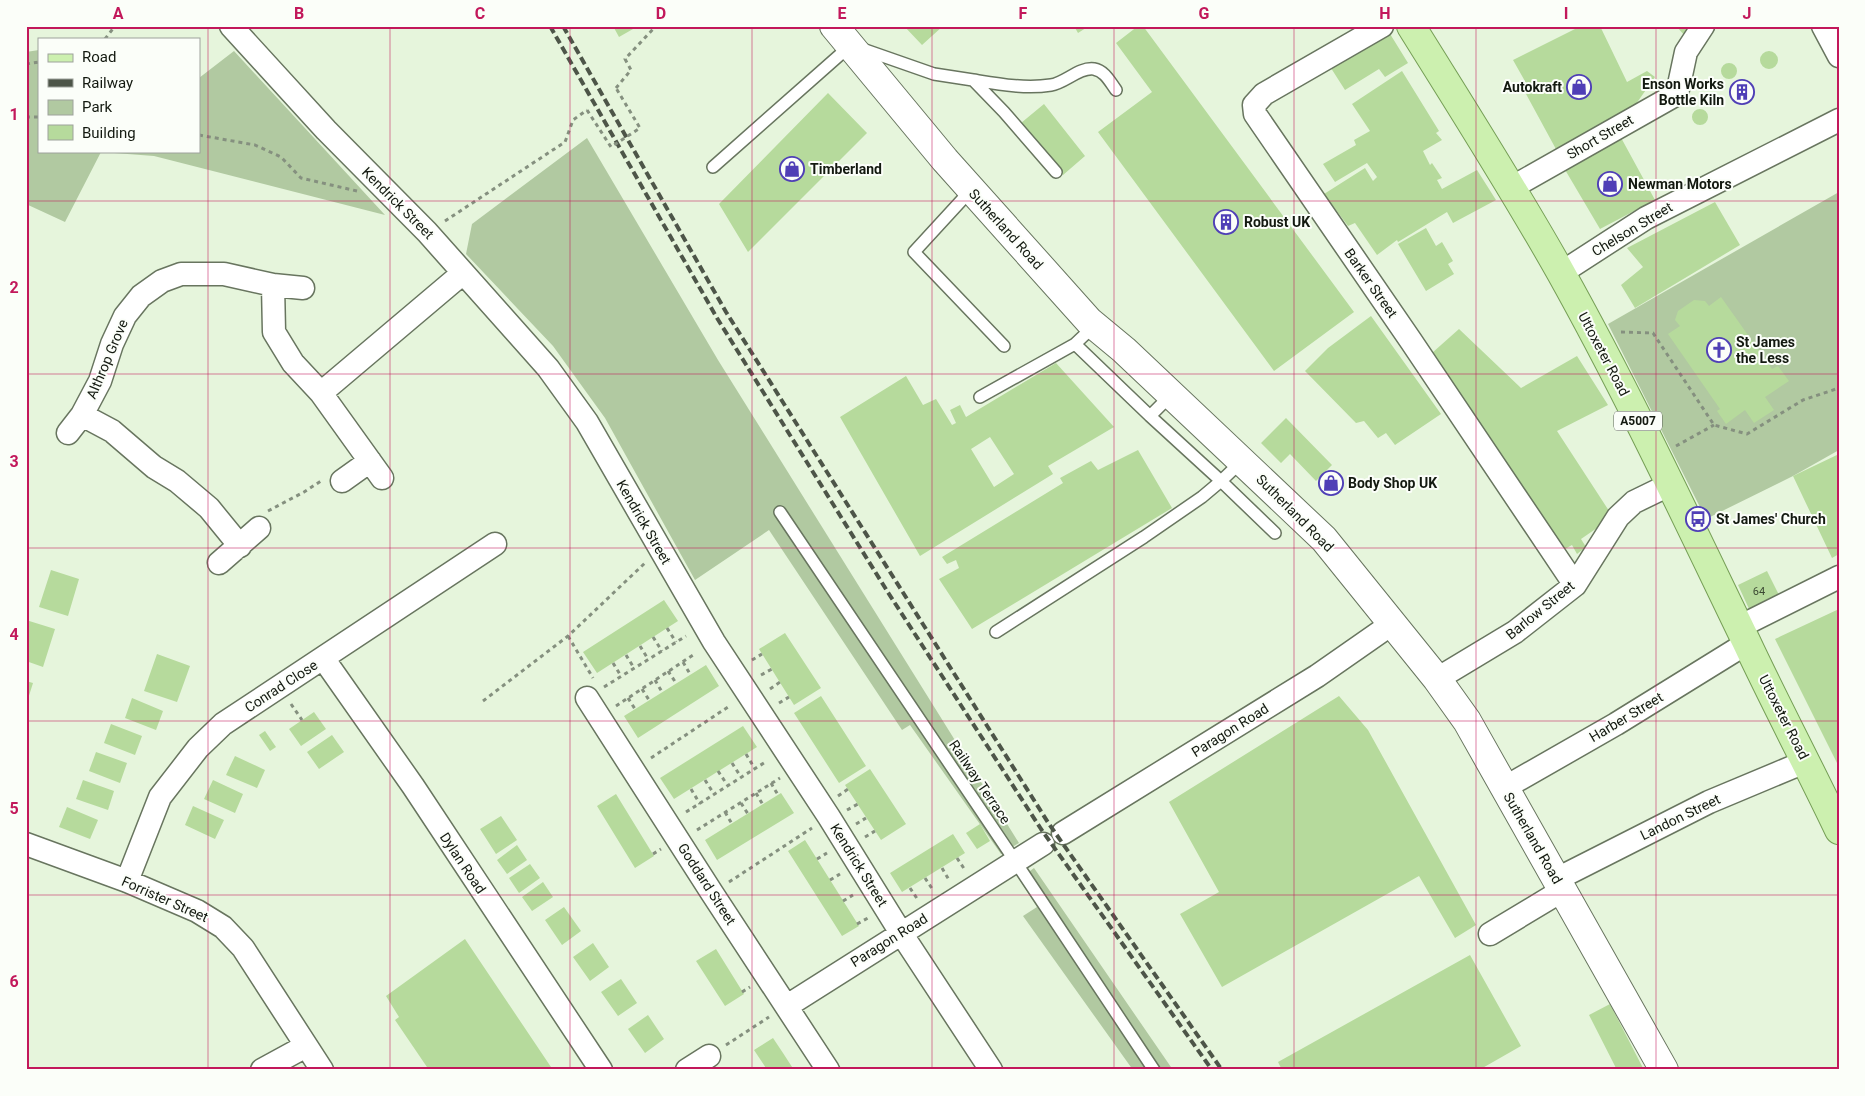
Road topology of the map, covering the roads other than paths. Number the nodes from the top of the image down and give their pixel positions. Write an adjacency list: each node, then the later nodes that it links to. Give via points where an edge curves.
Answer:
1 (230, 26): 15 (street, Kendrick Street, via 326,130 428,232)
2 (1382, 26): 39 (street, Barker Street, via 1264,94 1254,105 1255,114)
3 (1411, 26): 13 (main road, Uttoxeter Road / A5007)
4 (1703, 26): 13 (street, Short Street, via 1686,52 1677,94)
5 (1823, 26): 7 (street)
6 (843, 36): 8 (lane, via 934,74); 11 (lane); 14 (street, Sutherland Road)
7 (1839, 56)
8 (973, 80): 9 (lane, via 1020,86 1052,85 1093,69 1104,73); 12 (lane)
9 (1116, 90)
10 (1839, 120): 16 (street, Chelson Street, via 1646,218)
11 (713, 167)
12 (1056, 172)
13 (1511, 188): 16 (main road, Uttoxeter Road / A5007)
14 (972, 190): 19 (street, Sutherland Road); 21 (lane, via 914,252)
15 (463, 273): 22 (street); 55 (street, Kendrick Street, via 548,368 581,414 652,555 748,694 778,754 829,817)
16 (1561, 273): 31 (main road, Uttoxeter Road / A5007)
17 (273, 284): 18 (street, Althrop Grove); 22 (street, via 274,332 293,363); 25 (street, Althrop Grove, via 224,274 182,274 162,281 141,296 125,316 100,381)
18 (302, 288)
19 (1095, 326): 20 (lane); 23 (street, Sutherland Road)
20 (1074, 344): 24 (lane); 26 (lane)
21 (1004, 346)
22 (321, 393): 29 (street, via 376,469)
23 (1172, 395): 26 (lane); 28 (street, Sutherland Road)
24 (980, 397)
25 (82, 415): 27 (street, Althrop Grove); 36 (street, Althrop Grove, via 112,431 154,467 177,481 209,508)
26 (1150, 416): 30 (lane)
27 (68, 433)
28 (1242, 461): 30 (lane); 40 (street, Sutherland Road, via 1324,540)
29 (342, 481)
30 (1221, 481): 34 (lane); 41 (lane, via 1202,498 1144,537)
31 (1670, 484): 39 (street, Barlow Street, via 1634,502 1618,517); 42 (main road, Uttoxeter Road / A5007)
32 (780, 512): 52 (lane, Railway Terrace)
33 (259, 528): 36 (street)
34 (1274, 533)
35 (495, 544): 43 (street, Conrad Close)
36 (240, 546): 37 (street)
37 (219, 563)
38 (1839, 577): 42 (street, Harber Street)
39 (1574, 585): 44 (street, Barlow Street, via 1515,632)
40 (1393, 623): 44 (street, Sutherland Road); 49 (street, Paragon Road, via 1317,676)
41 (996, 632)
42 (1743, 635): 46 (main road, Uttoxeter Road / A5007); 47 (street, Harber Street, via 1616,724)
43 (323, 658): 53 (street, Conrad Close, via 223,724 198,748 160,797); 62 (street, Dylan Road, via 413,786)
44 (1436, 679): 47 (street, Sutherland Road, via 1467,721)
45 (594, 694): 57 (street, Goddard Street, via 600,717)
46 (1807, 761): 48 (main road, Uttoxeter Road / A5007); 54 (street, Landon Street, via 1709,802)
47 (1504, 788): 54 (street, Sutherland Road)
48 (1839, 830)
49 (1063, 833)
50 (26, 844): 53 (street, Forrister Street)
51 (1043, 844): 52 (street, Paragon Road)
52 (1015, 861): 55 (street, Paragon Road); 66 (lane, Railway Terrace)
53 (127, 881): 58 (street, Forrister Street, via 197,911 223,927 243,948)
54 (1560, 884): 56 (street, Landon Street); 67 (street, Sutherland Road)
55 (900, 933): 57 (street, Paragon Road); 65 (street, Kendrick Street)
56 (1490, 934)
57 (787, 1006): 64 (street, Goddard Street)
58 (306, 1046): 60 (street); 61 (street, Forrister Street)
59 (709, 1056): 63 (street)
60 (262, 1070)
61 (322, 1070)
62 (601, 1070)
63 (687, 1070)
64 (828, 1070)
65 (991, 1070)
66 (1154, 1070)
67 (1664, 1070)

